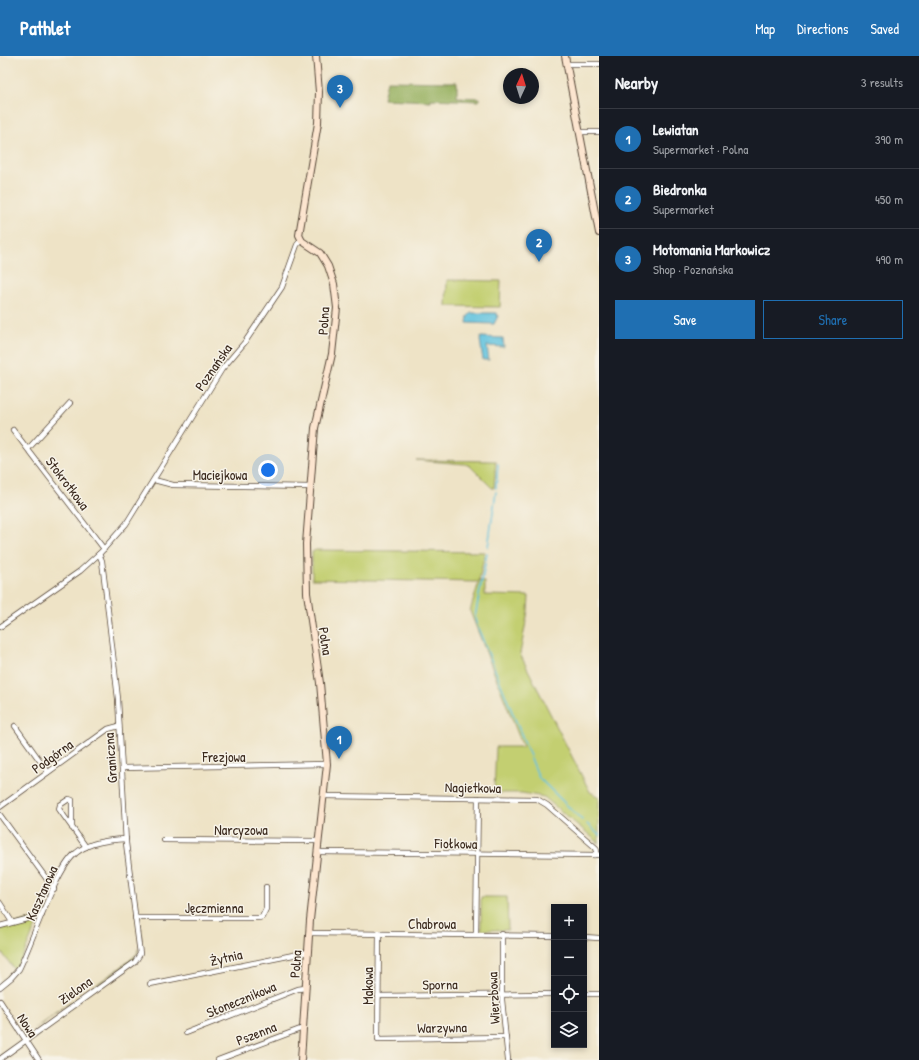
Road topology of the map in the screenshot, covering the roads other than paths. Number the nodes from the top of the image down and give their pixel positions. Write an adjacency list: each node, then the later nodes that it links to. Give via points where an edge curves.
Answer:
1 (316, 56): 9 (street, Poznańska, via 318,123 300,230)
2 (564, 56): 3 (street)
3 (566, 64): 4 (street); 5 (street)
4 (599, 64)
5 (579, 132): 6 (street); 7 (street)
6 (599, 132)
7 (598, 220): 8 (street)
8 (599, 233)
9 (301, 240): 13 (street, Poznańska, via 282,287 245,342 222,369); 14 (street, Polna, via 320,253 326,263 333,281 337,305 332,354 314,429)
10 (70, 403): 12 (street)
11 (13, 430): 12 (street, Stokrotkowa)
12 (28, 449): 15 (street, Stokrotkowa)
13 (154, 480): 14 (street, Maciejkowa, via 173,485); 15 (street, Poznańska, via 131,518)
14 (312, 487): 20 (street, Polna, via 306,540 306,581 320,683)
15 (104, 549): 16 (street, Poznańska)
16 (99, 554): 17 (street, Poznańska, via 50,593); 19 (street, Graniczna, via 107,602)
17 (0, 627)
18 (16, 726): 22 (street)
19 (119, 726): 21 (street, Graniczna); 22 (street, Podgórna, via 108,729)
20 (327, 764): 21 (street, Frezjowa); 23 (street, Polna)
21 (122, 768): 28 (street, Graniczna)
22 (48, 772): 25 (street, Podgórna)
23 (324, 796): 24 (street, Nagietkowa); 30 (street, Polna)
24 (478, 798): 33 (street); 34 (street, Nagietkowa, via 542,801 596,848)
25 (0, 807)
26 (0, 815): 36 (street)
27 (72, 828): 27 (street, via 59,807 69,799 72,799); 31 (street)
28 (126, 839): 31 (street, Kasztanowa); 39 (street, Graniczna)
29 (164, 840): 30 (street, Narcyzowa)
30 (319, 841): 32 (street, Polna)
31 (86, 846): 36 (street, Kasztanowa, via 69,860)
32 (318, 852): 33 (street, Fiołkowa); 42 (street, Polna)
33 (477, 854): 34 (street, Fiołkowa); 44 (street)
34 (597, 855)
35 (266, 887): 39 (street, Jęczmienna, via 265,913 259,918)
36 (54, 889): 38 (street, Kasztanowa)
37 (0, 903): 40 (street)
38 (42, 915): 40 (street); 52 (street, Kasztanowa, via 19,969)
39 (136, 918): 50 (street, Graniczna, via 141,951)
40 (12, 922): 41 (street)
41 (0, 926)
42 (309, 933): 43 (street, Chabrowa); 49 (street, Polna)
43 (379, 933): 44 (street, Chabrowa); 58 (street, Makowa)
44 (476, 934): 45 (street, Chabrowa)
45 (502, 934): 46 (street, Chabrowa); 54 (street, Wierzbowa)
46 (551, 936)
47 (587, 937): 48 (street)
48 (599, 938)
49 (308, 952): 51 (street, Żytnia); 53 (street, Polna)
50 (137, 960): 64 (street, Zielona)
51 (150, 984)
52 (0, 987)
53 (305, 988): 60 (street, Polna); 61 (street, Słonecznikowa, via 296,989)
54 (502, 994): 55 (street, Sporna); 58 (street, Sporna); 62 (street, Wierzbowa)
55 (551, 994)
56 (587, 994): 57 (street)
57 (599, 994)
58 (378, 996): 63 (street, Makowa)
59 (0, 1001): 64 (street, Nowa)
60 (303, 1028): 67 (street, Pszenna); 68 (street, Polna)
61 (186, 1033)
62 (506, 1037): 63 (street, Warzywna); 69 (street, Wierzbowa)
63 (378, 1039)
64 (25, 1040): 65 (street, Zielona); 66 (street, Nowa)
65 (0, 1059)
66 (39, 1060)
67 (218, 1060)
68 (301, 1060)
69 (508, 1060)

